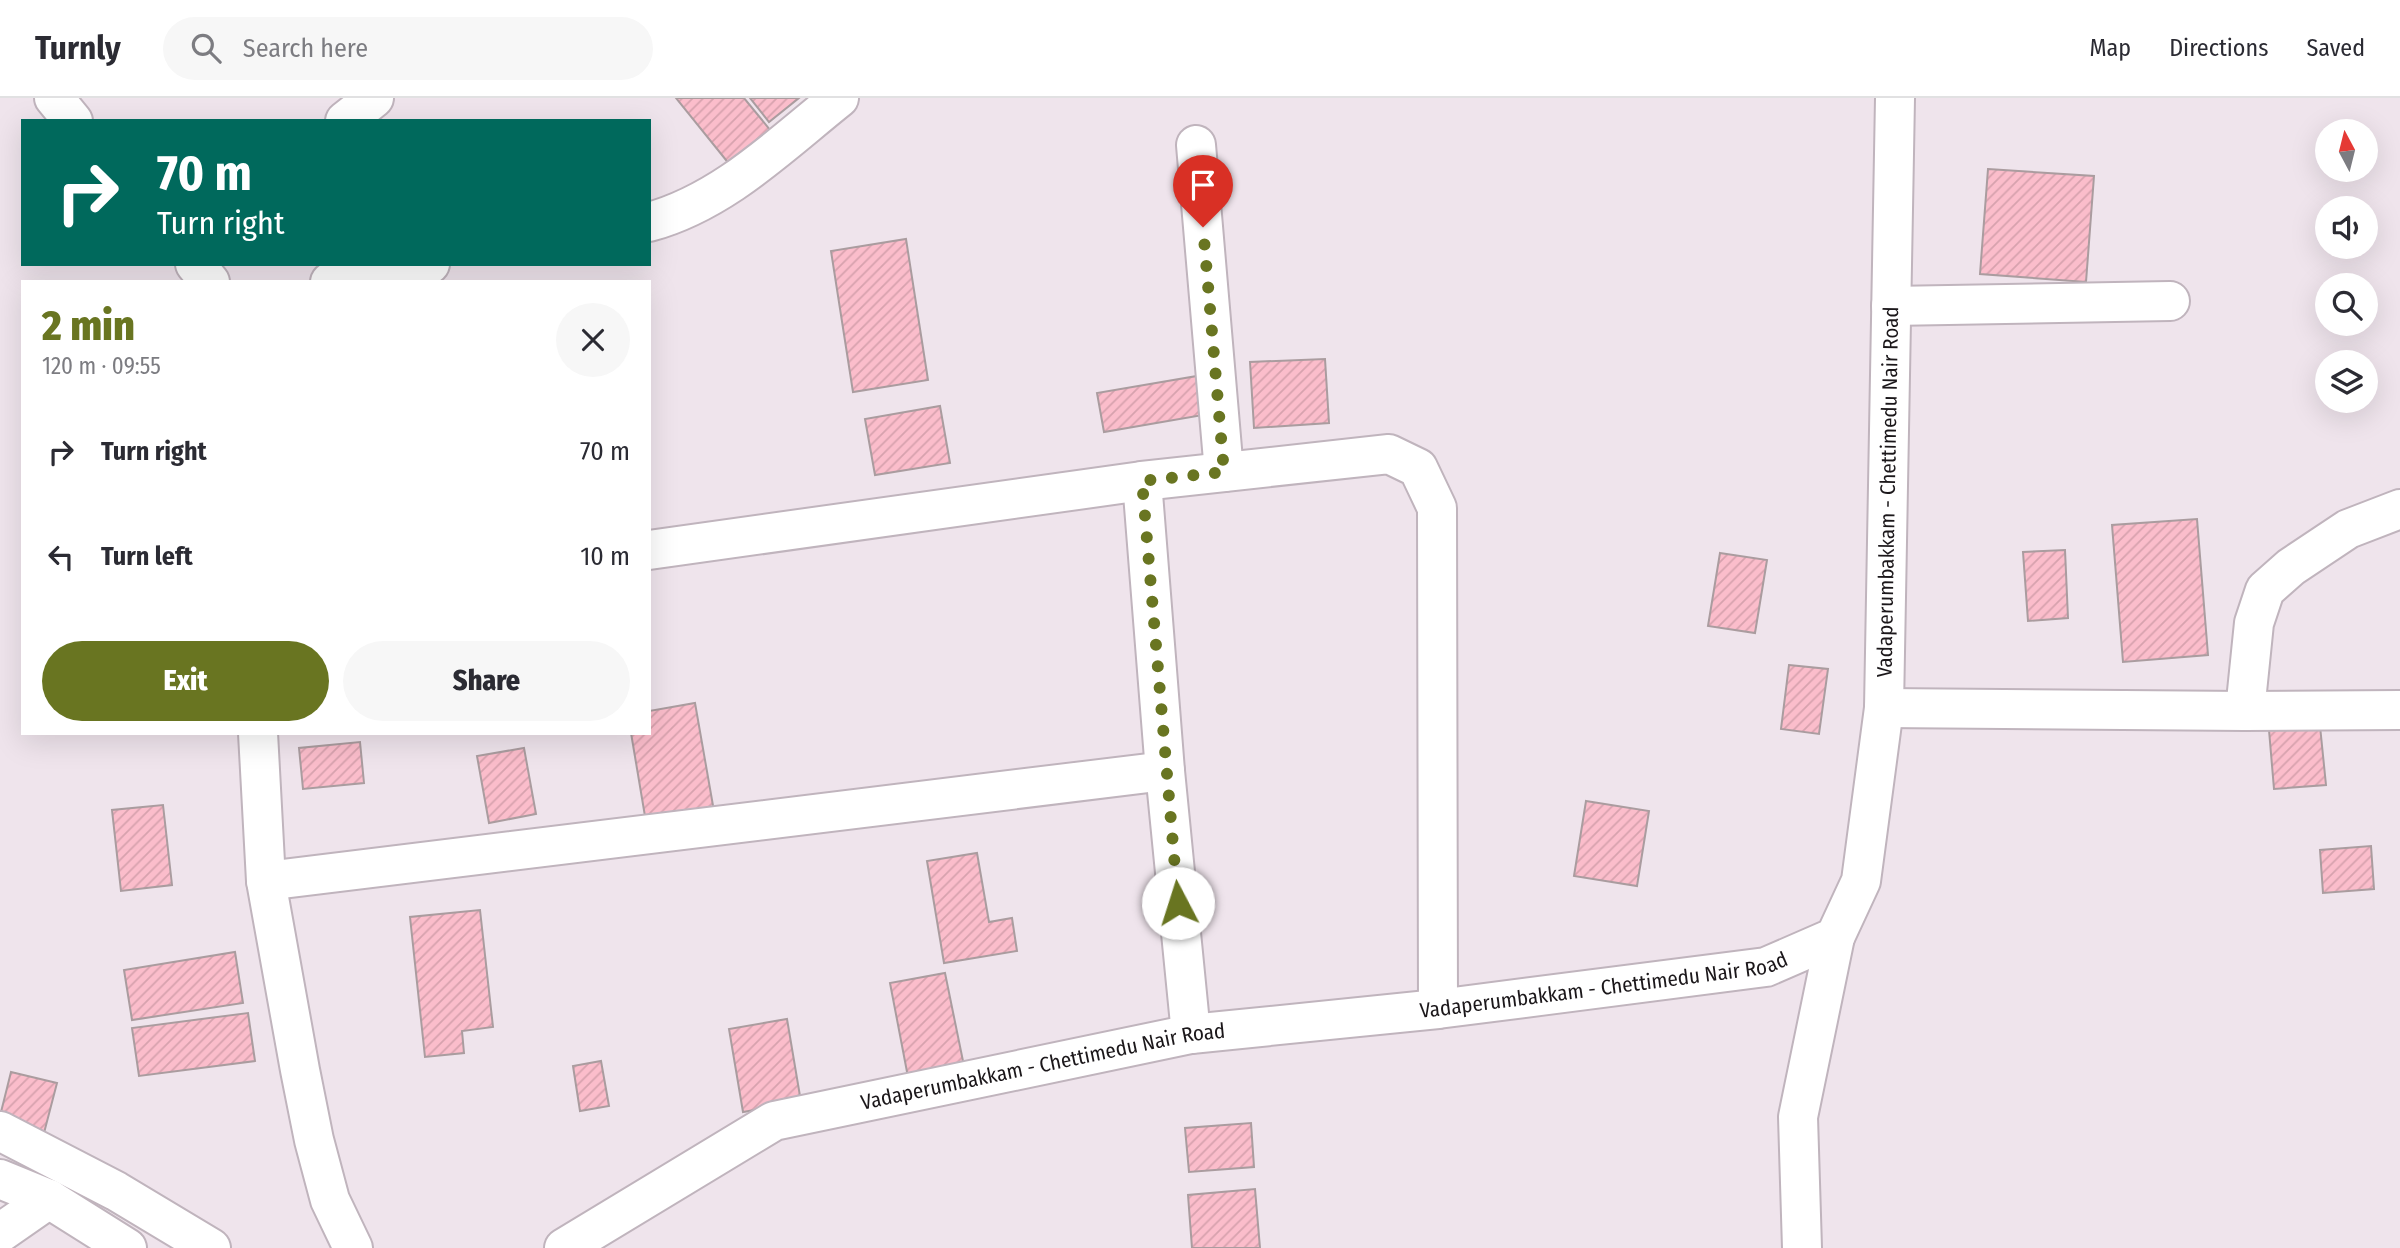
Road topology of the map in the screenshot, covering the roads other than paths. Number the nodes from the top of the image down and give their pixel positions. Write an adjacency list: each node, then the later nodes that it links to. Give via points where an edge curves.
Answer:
1 (54, 98): 5 (street)
2 (374, 98): 6 (street)
3 (839, 98): 8 (street, via 727,187 676,215)
4 (1895, 98): 14 (street, Vadaperumbakkam - Chettimedu Nair Road)
5 (71, 119)
6 (348, 119)
7 (1196, 145): 15 (street)
8 (651, 221)
9 (197, 266): 11 (street)
10 (419, 266): 12 (street)
11 (208, 280)
12 (341, 280)
13 (2170, 301): 14 (street)
14 (1891, 306): 19 (street, Vadaperumbakkam - Chettimedu Nair Road)
15 (1224, 472): 16 (street); 26 (street, via 1389,454 1418,468 1437,508)
16 (1142, 481): 18 (street); 23 (street)
17 (2400, 509): 21 (street, via 2348,529 2265,590 2254,623)
18 (651, 550)
19 (1884, 708): 21 (street); 25 (street, Vadaperumbakkam - Chettimedu Nair Road, via 1861,881)
20 (2400, 710): 21 (street)
21 (2245, 711)
22 (258, 735): 24 (street)
23 (1165, 771): 24 (street); 27 (street)
24 (267, 881): 34 (street, via 314,1140 330,1200)
25 (1835, 937): 26 (street, Vadaperumbakkam - Chettimedu Nair Road, via 1766,967); 36 (street, via 1798,1117)
26 (1438, 1009): 27 (street, Vadaperumbakkam - Chettimedu Nair Road)
27 (1191, 1034): 35 (street, Vadaperumbakkam - Chettimedu Nair Road, via 774,1121)
28 (0, 1130): 33 (street)
29 (0, 1179): 30 (street)
30 (48, 1199): 31 (street); 32 (street)
31 (0, 1233)
32 (127, 1248)
33 (211, 1248)
34 (353, 1248)
35 (564, 1248)
36 (1802, 1248)

